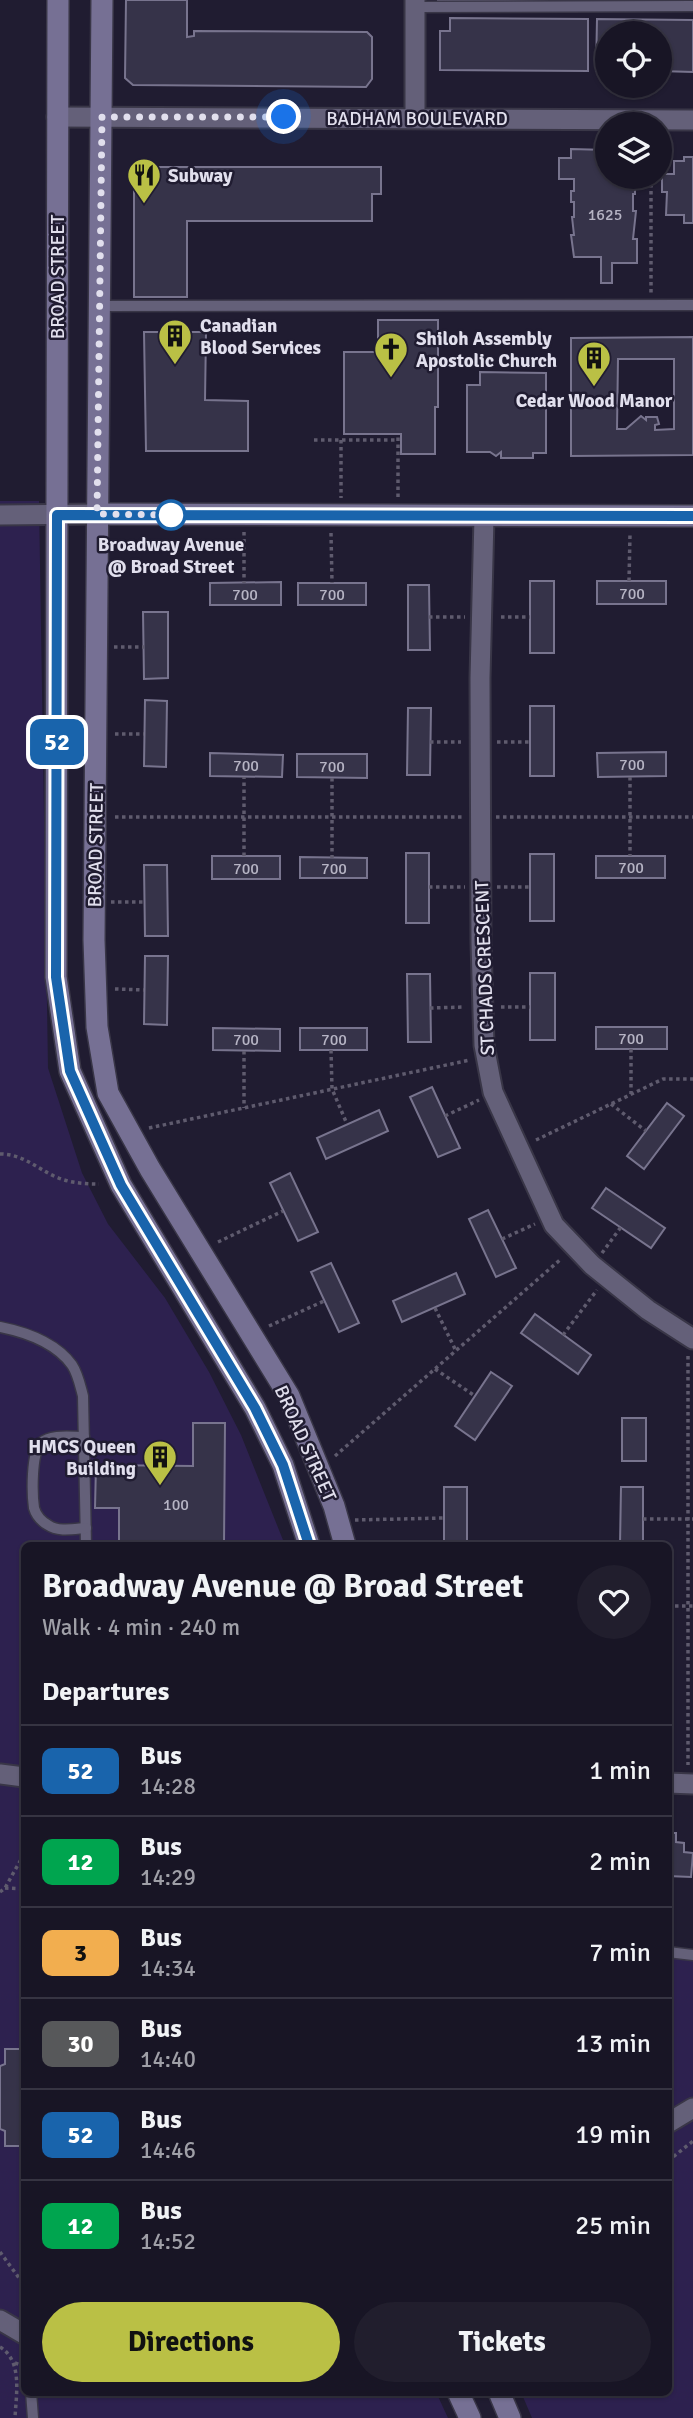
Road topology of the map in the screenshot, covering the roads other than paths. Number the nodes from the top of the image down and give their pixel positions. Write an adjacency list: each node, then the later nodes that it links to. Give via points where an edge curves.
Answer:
1 (58, 0): 5 (main road, BROAD STREET)
2 (102, 0): 6 (main road, BROAD STREET)
3 (415, 3): 4 (lane); 7 (street)
4 (693, 6)
5 (57, 117): 6 (street, BADHAM BOULEVARD); 13 (main road, BROAD STREET)
6 (102, 117): 7 (street, BADHAM BOULEVARD); 10 (main road, BROAD STREET)
7 (415, 117): 8 (street, BADHAM BOULEVARD)
8 (693, 120)
9 (693, 305): 10 (lane)
10 (100, 306): 11 (main road, BROAD STREET)
11 (97, 514): 13 (street); 15 (main road); 20 (main road, BROAD STREET, via 95,989 108,1093 289,1396)
12 (0, 515): 13 (street)
13 (57, 515): 22 (main road, BROAD STREET, via 56,977 70,1071 121,1185 255,1408 283,1465)
14 (693, 516): 15 (main road)
15 (484, 517): 17 (street, ST CHADS CRESCENT, via 481,943 486,1056 493,1093 554,1225 599,1271)
16 (0, 1327): 18 (lane, via 41,1340 72,1365 83,1396)
17 (690, 1338)
18 (84, 1437): 19 (lane); 19 (lane, via 42,1442 33,1458 34,1509 56,1529)
19 (86, 1528): 21 (lane)
20 (342, 1536)
21 (86, 1542)
22 (308, 1542)
23 (0, 1774): 24 (street)
24 (21, 1777)
25 (672, 1952): 26 (lane)
26 (693, 1955)
27 (693, 2108): 28 (street)
28 (672, 2121)
29 (0, 2320): 30 (street)
30 (21, 2332)
31 (31, 2396): 34 (lane)
32 (460, 2396): 35 (main road)
33 (501, 2396): 36 (main road)
34 (33, 2418)
35 (470, 2418)
36 (510, 2418)

